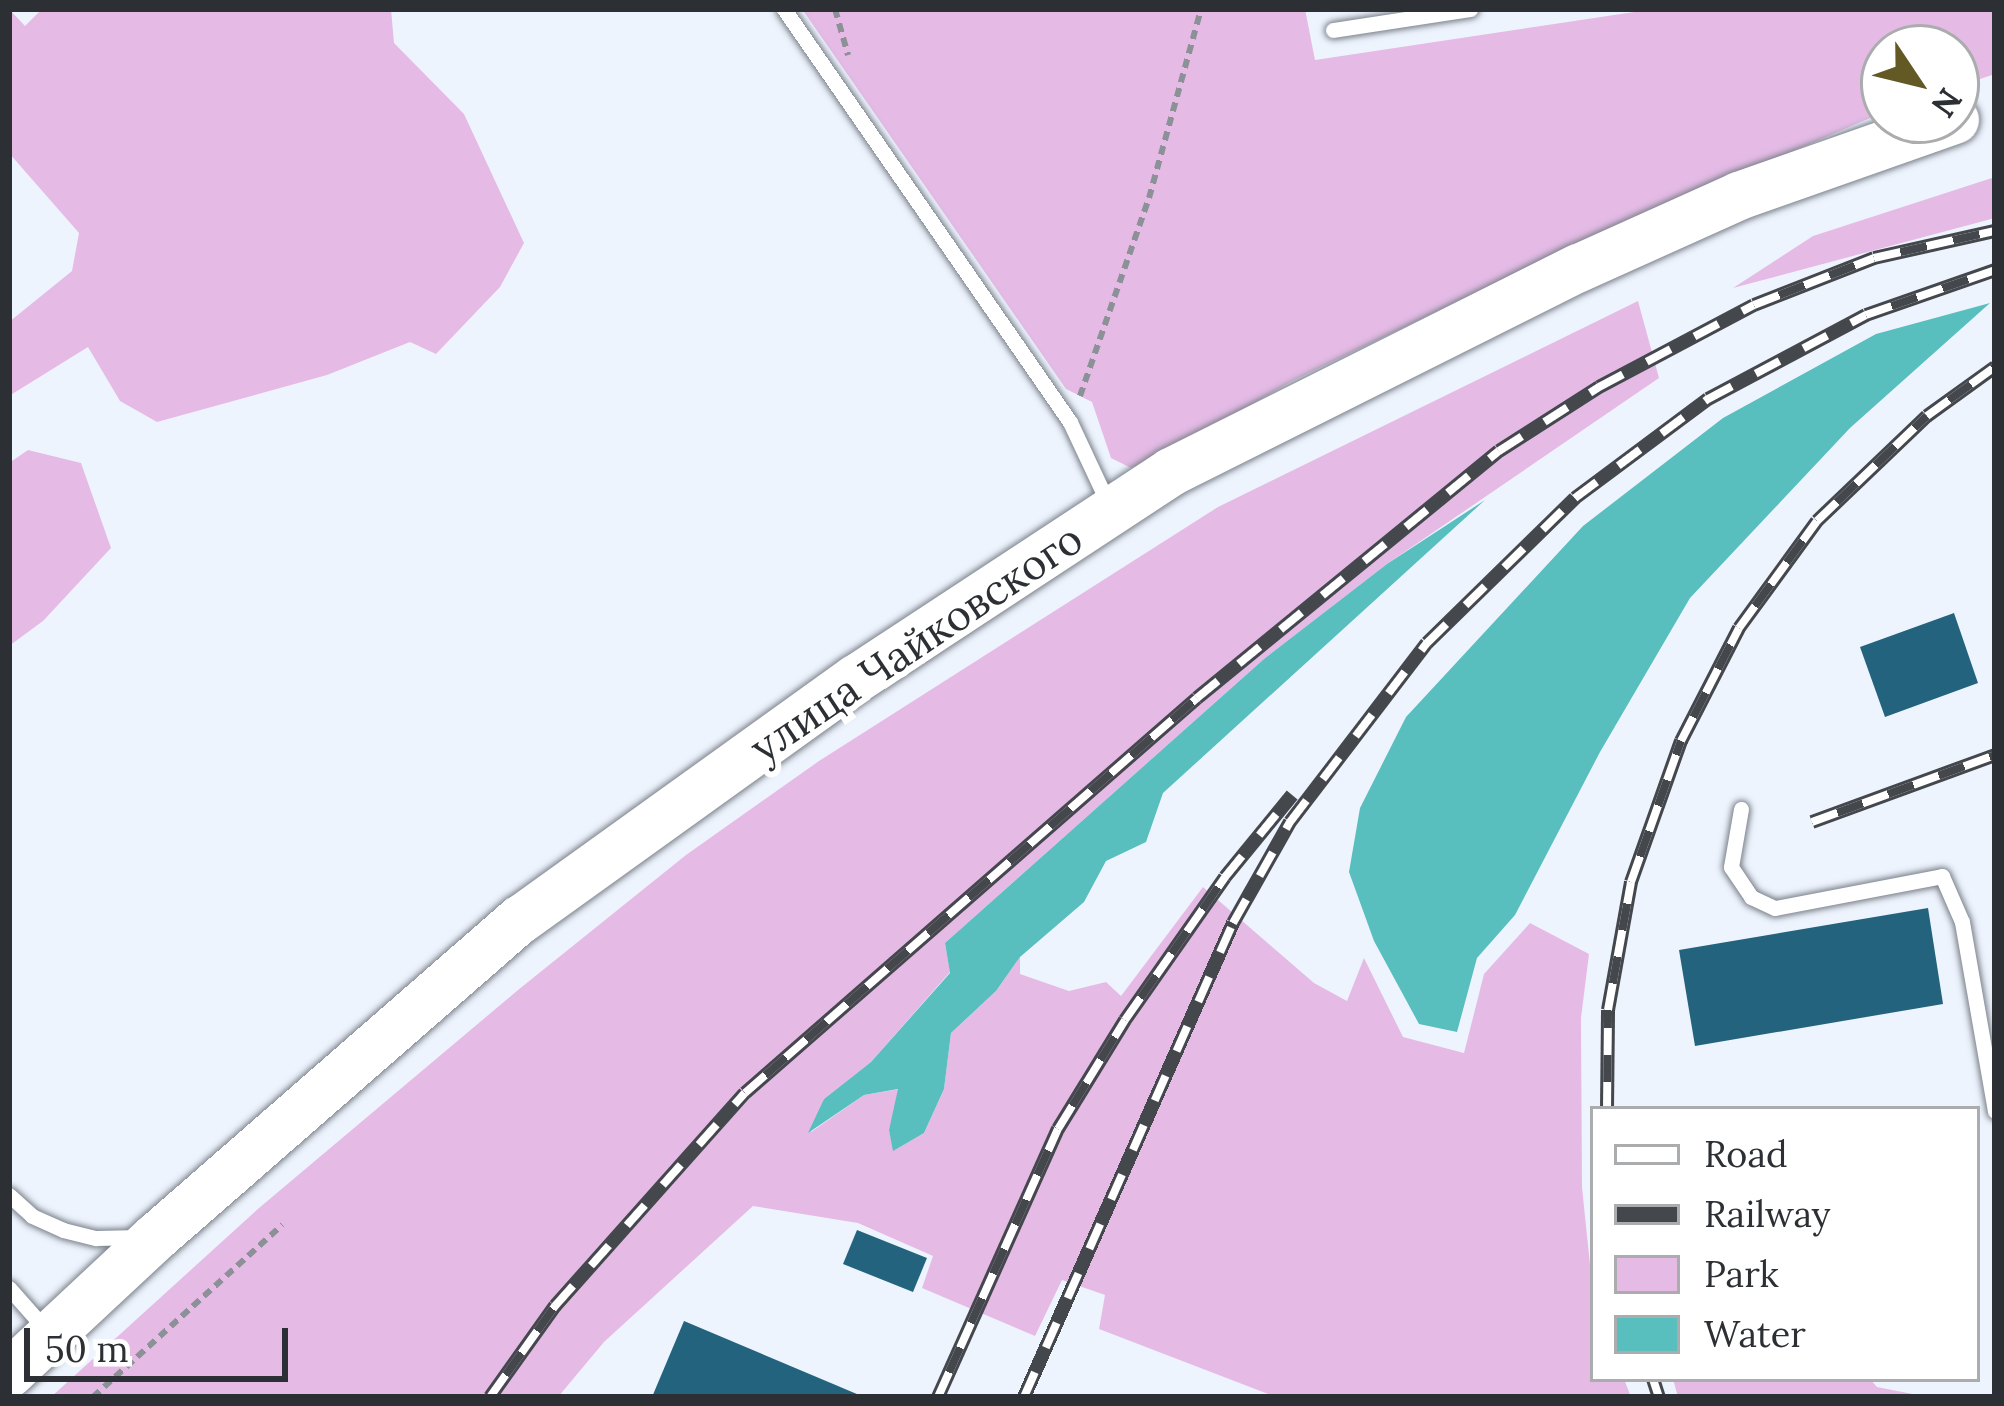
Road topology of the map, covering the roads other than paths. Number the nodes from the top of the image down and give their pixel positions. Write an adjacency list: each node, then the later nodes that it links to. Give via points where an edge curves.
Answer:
1 (784, 9): 6 (lane, via 1070,422)
2 (1470, 9): 3 (lane)
3 (1427, 12): 4 (lane)
4 (1334, 30)
5 (1887, 144): 6 (main road, улица Чайковского, via 1739,196 1579,268 1171,472)
6 (1112, 511): 10 (main road, улица Чайковского, via 856,679 520,920)
7 (1741, 809): 8 (lane, via 1731,867 1750,897 1775,908 1942,876 1962,922)
8 (1995, 1111)
9 (9, 1195): 10 (lane, via 63,1230)
10 (156, 1237): 12 (main road, улица Чайковского)
11 (9, 1288): 12 (lane)
12 (49, 1334): 13 (main road, улица Чайковского)
13 (9, 1374)

